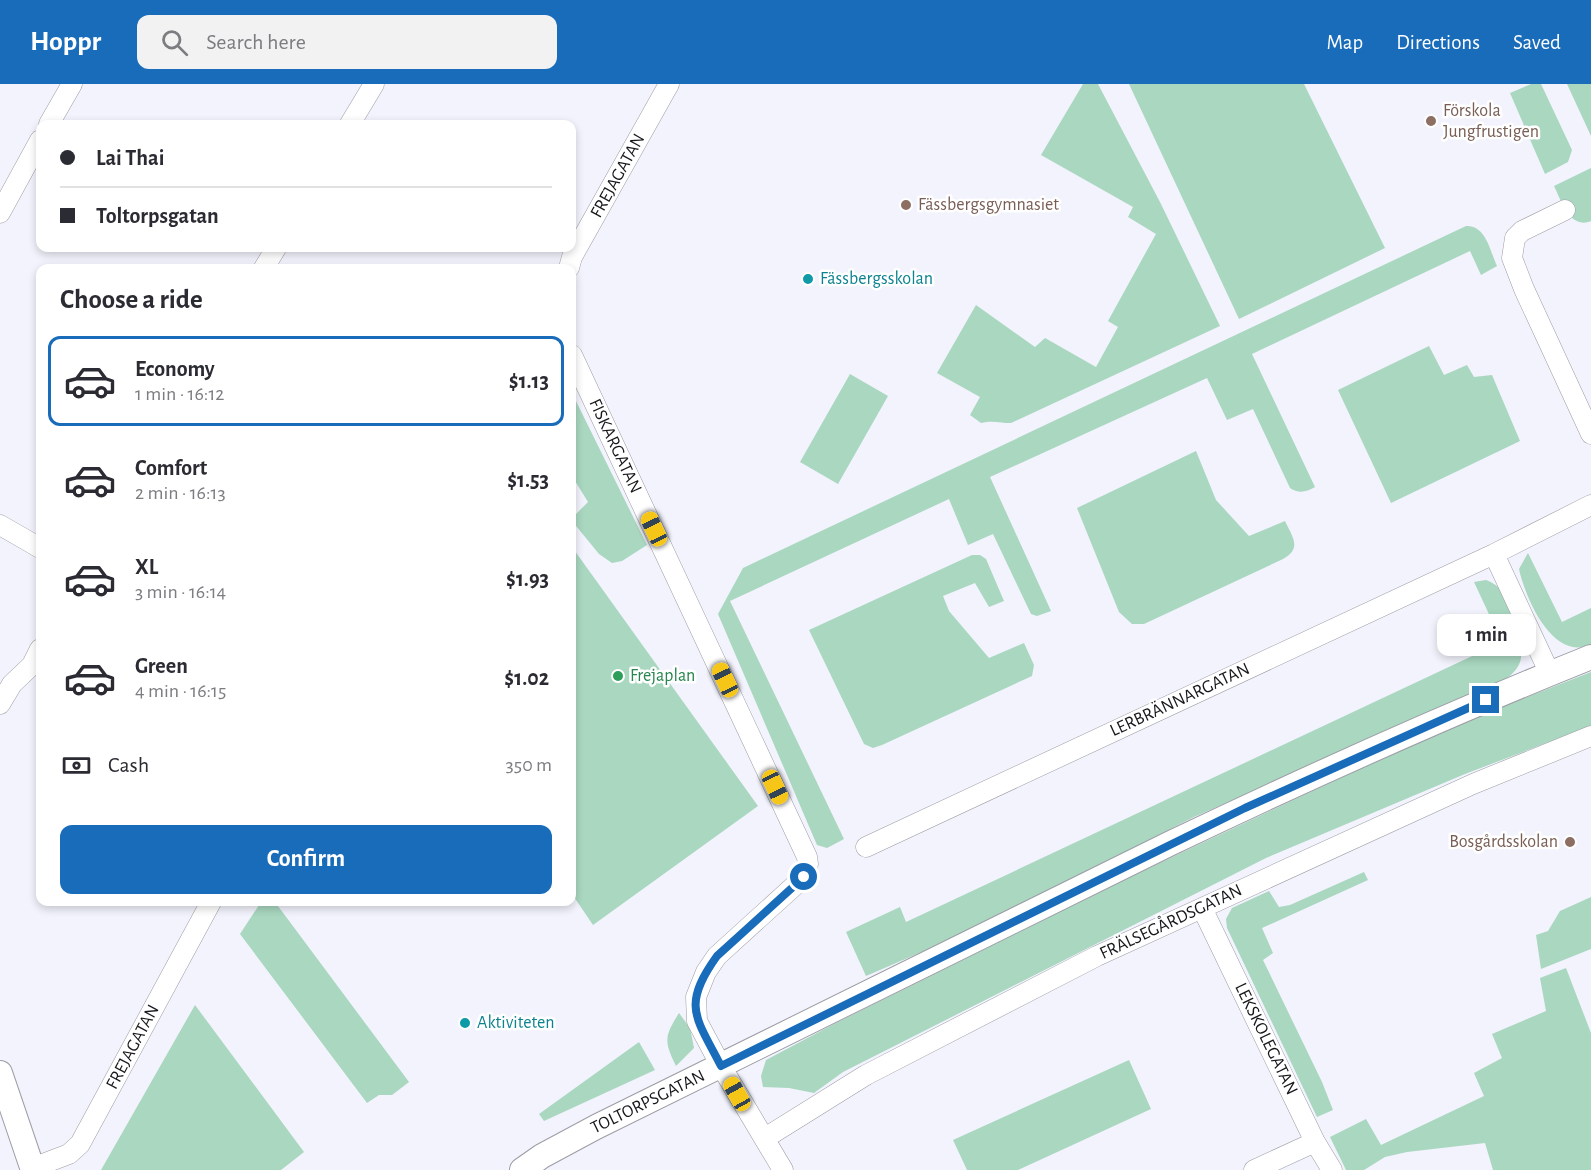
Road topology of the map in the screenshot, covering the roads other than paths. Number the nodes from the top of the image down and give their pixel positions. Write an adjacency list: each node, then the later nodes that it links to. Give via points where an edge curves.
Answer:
1 (72, 84): 4 (street)
2 (374, 84): 5 (street)
3 (660, 87): 9 (street, FREJAGATAN)
4 (51, 120)
5 (352, 120)
6 (36, 147): 8 (street)
7 (1565, 210): 11 (street, via 1522,231 1515,238 1512,258)
8 (0, 213)
9 (576, 249)
10 (576, 364): 24 (street, FISKARGATAN, via 807,857 804,877 717,956 700,986 696,997 697,1021)
11 (1591, 434)
12 (1591, 505): 15 (street, LERBRÄNNARGATAN)
13 (0, 525): 14 (street)
14 (36, 546)
15 (1494, 554): 18 (street); 21 (street, LERBRÄNNARGATAN)
16 (36, 657): 19 (street)
17 (1591, 657): 18 (street, TOLTORPSGATAN)
18 (1550, 674): 24 (street, TOLTORPSGATAN, via 1253,804)
19 (0, 704)
20 (1591, 736): 23 (street, FRÄLSEGÅRDSGATAN, via 1473,784)
21 (866, 847)
22 (209, 906): 28 (street, FREJAGATAN, via 80,1144 69,1154)
23 (1202, 908): 26 (street, FRÄLSEGÅRDSGATAN, via 1097,956 877,1070); 27 (street, LEKSKOLEGATAN)
24 (721, 1066): 26 (street, FISKARGATAN); 29 (street, TOLTORPSGATAN, via 596,1127)
25 (0, 1073): 28 (street)
26 (765, 1138): 30 (street, FISKARGATAN)
27 (1315, 1142): 31 (street); 32 (street, LEKSKOLEGATAN)
28 (32, 1169)
29 (522, 1170)
30 (783, 1170)
31 (1254, 1170)
32 (1332, 1170)

